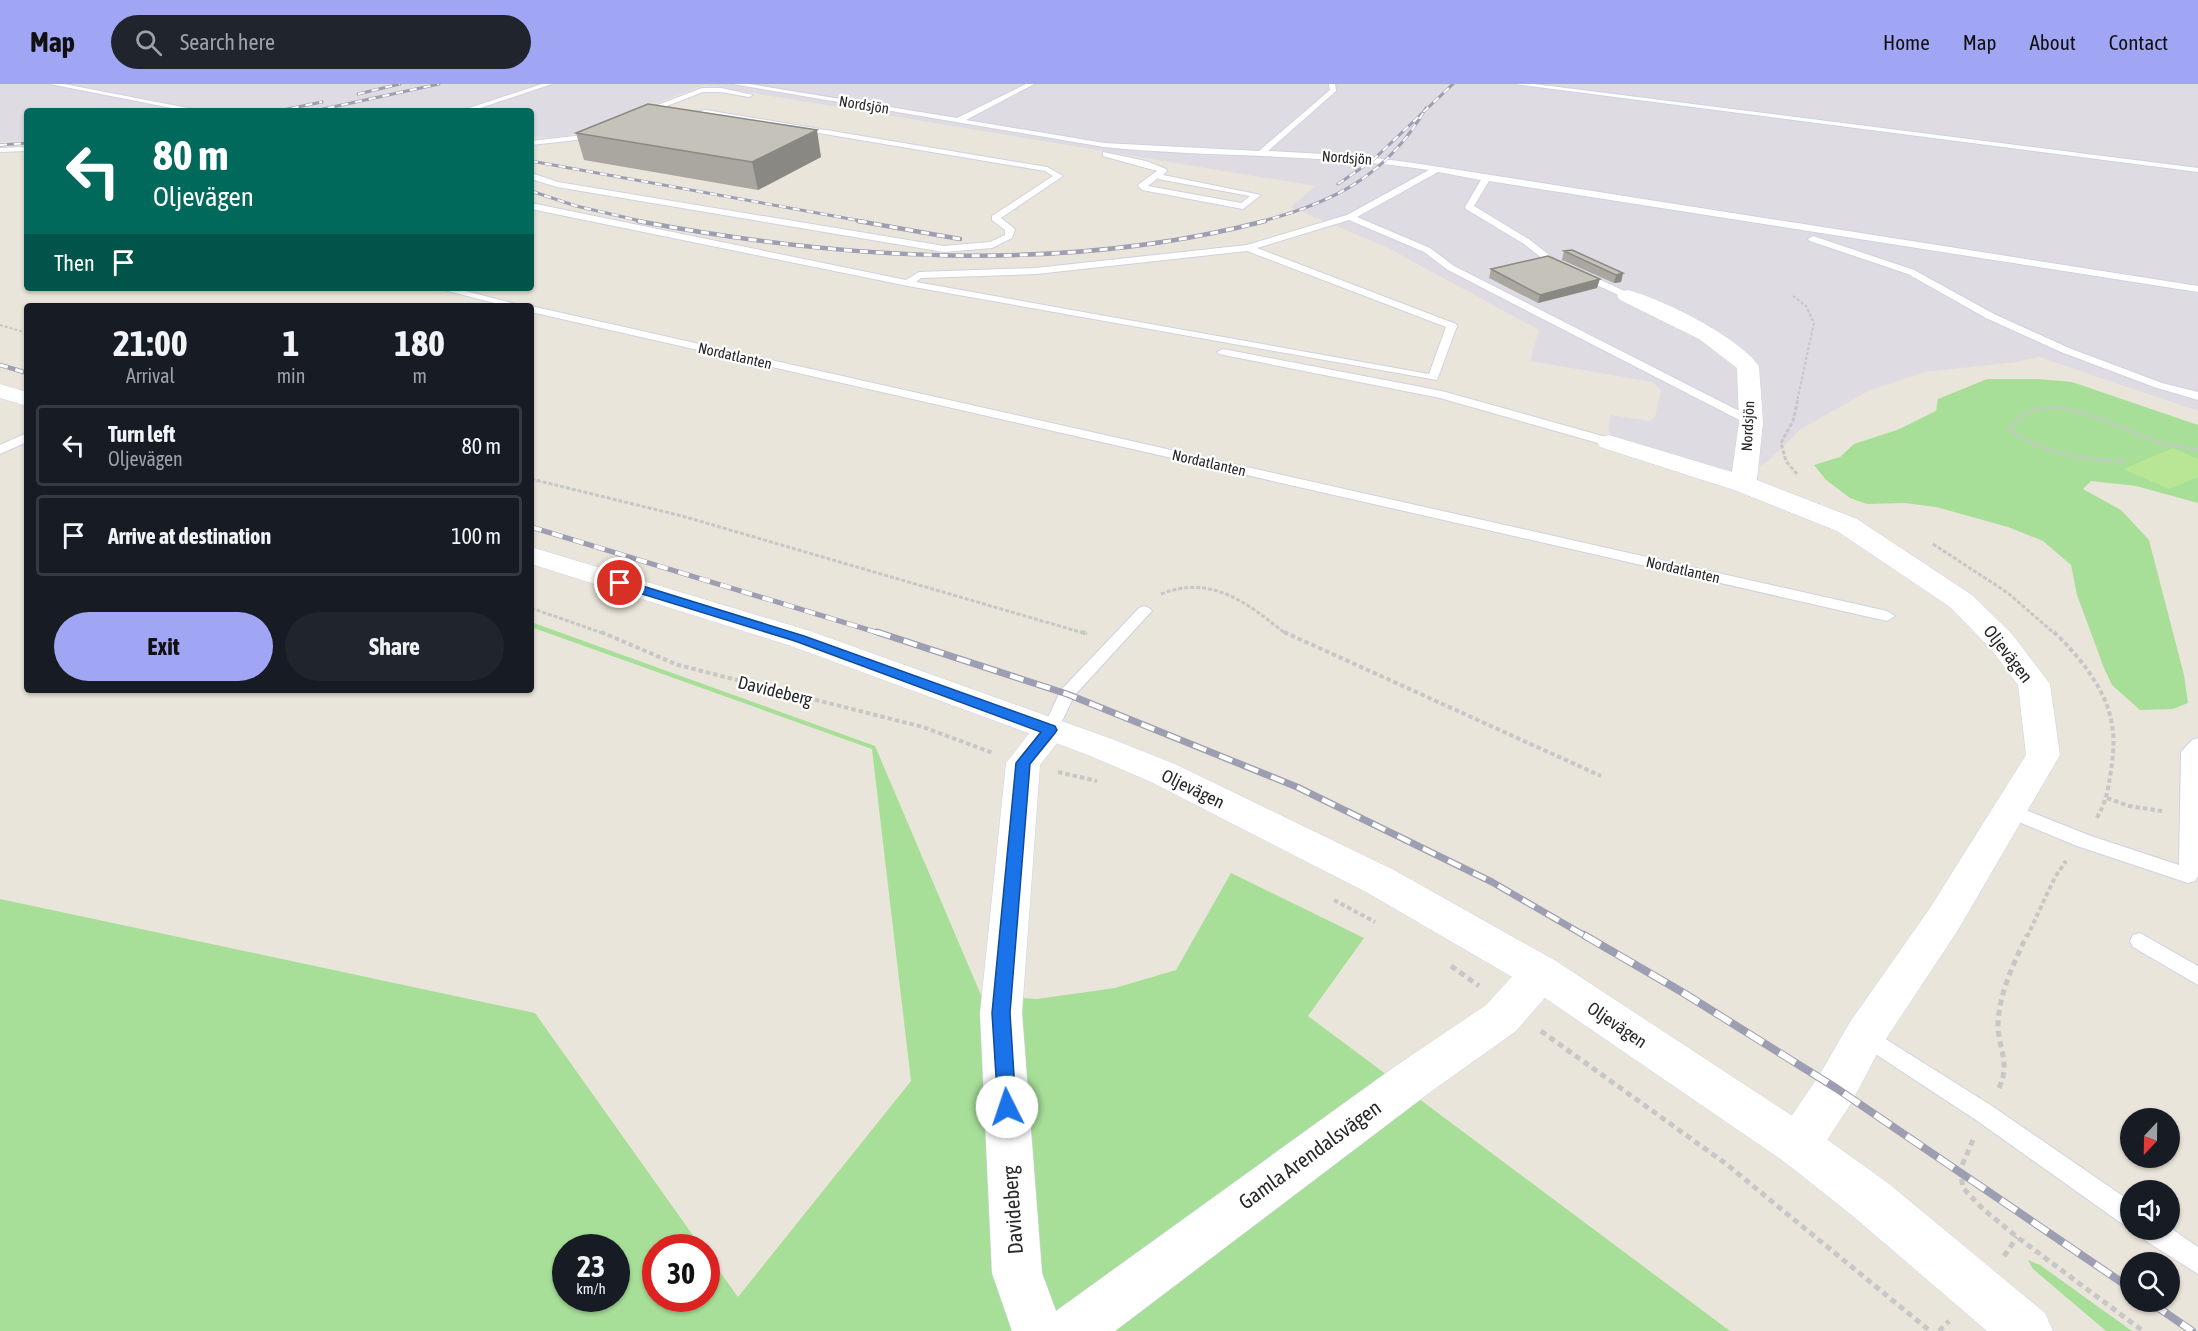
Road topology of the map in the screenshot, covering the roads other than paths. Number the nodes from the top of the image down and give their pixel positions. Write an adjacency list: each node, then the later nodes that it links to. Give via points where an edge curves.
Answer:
1 (53, 84): 9 (lane)
2 (549, 84): 10 (lane)
3 (736, 84): 8 (lane, Nordsjön)
4 (771, 84): 8 (lane)
5 (1031, 84): 13 (lane)
6 (1332, 84): 18 (lane, via 1334,90)
7 (1517, 84): 20 (lane)
8 (761, 88): 13 (lane, Nordsjön)
9 (183, 108)
10 (473, 108)
11 (670, 117): 22 (lane, via 706,112 1047,170 1059,176 995,218 1010,229 1009,236 992,245 944,249 553,187)
12 (650, 121): 21 (lane, via 636,119 688,94 721,90 1107,155 1163,171)
13 (958, 121): 18 (lane, Nordsjön, via 1151,150)
14 (607, 127): 15 (lane, via 576,138)
15 (534, 143)
16 (24, 149): 17 (lane)
17 (0, 150)
18 (1260, 154): 19 (lane, Nordsjön, via 1340,156)
19 (1437, 169): 23 (lane, Nordsjön); 26 (lane)
20 (2198, 170)
21 (1158, 176): 21 (lane, via 1254,193 1257,195 1243,206 1142,186)
22 (534, 178)
23 (1486, 178): 27 (lane); 32 (lane, Nordsjön, via 1469,207 1550,260)
24 (534, 207): 29 (lane)
25 (534, 216): 40 (lane, via 1442,395)
26 (1350, 217): 28 (lane); 38 (lane, via 1427,250 1451,268)
27 (1740, 219): 30 (lane); 36 (lane, via 1825,242 1911,272 1990,316 2065,350)
28 (1248, 248): 29 (lane, via 1036,271 919,275); 29 (lane, via 1452,326 1433,378)
29 (908, 283)
30 (2198, 289)
31 (454, 291): 33 (lane)
32 (1627, 296): 38 (street, Nordsjön, via 1704,333 1740,357 1748,366)
33 (506, 303)
34 (534, 310): 45 (lane, Nordatlanten)
35 (0, 391): 37 (street)
36 (2198, 396)
37 (24, 398)
38 (1751, 422): 42 (street, Nordsjön)
39 (24, 439): 41 (lane)
40 (1609, 442): 42 (street, Oljevägen)
41 (0, 450)
42 (1743, 484): 48 (street, Oljevägen, via 1847,525 1961,601 2001,641 2034,684 2043,755)
43 (534, 556): 46 (street, Oljevägen, via 799,638)
44 (1144, 611): 46 (lane, via 1067,694)
45 (1887, 615)
46 (1050, 730): 50 (street, Oljevägen, via 1163,774 1369,875); 57 (street, Davideberg, via 1023,763 1001,1013 1017,1273)
47 (2198, 744): 48 (lane, via 2190,752 2188,876)
48 (2010, 811): 52 (street, Oljevägen, via 1944,920)
49 (2140, 941): 51 (lane)
50 (1540, 973): 53 (street, Oljevägen); 58 (street, Gamla Arendalsvägen, via 1501,1018)
51 (2198, 976)
52 (1865, 1035): 53 (street, Oljevägen); 54 (lane)
53 (1798, 1145): 59 (street, Oljevägen, via 1871,1200)
54 (2120, 1208)
55 (2166, 1240): 56 (lane)
56 (2198, 1262)
57 (1038, 1331)
58 (1072, 1331)
59 (2027, 1331)

